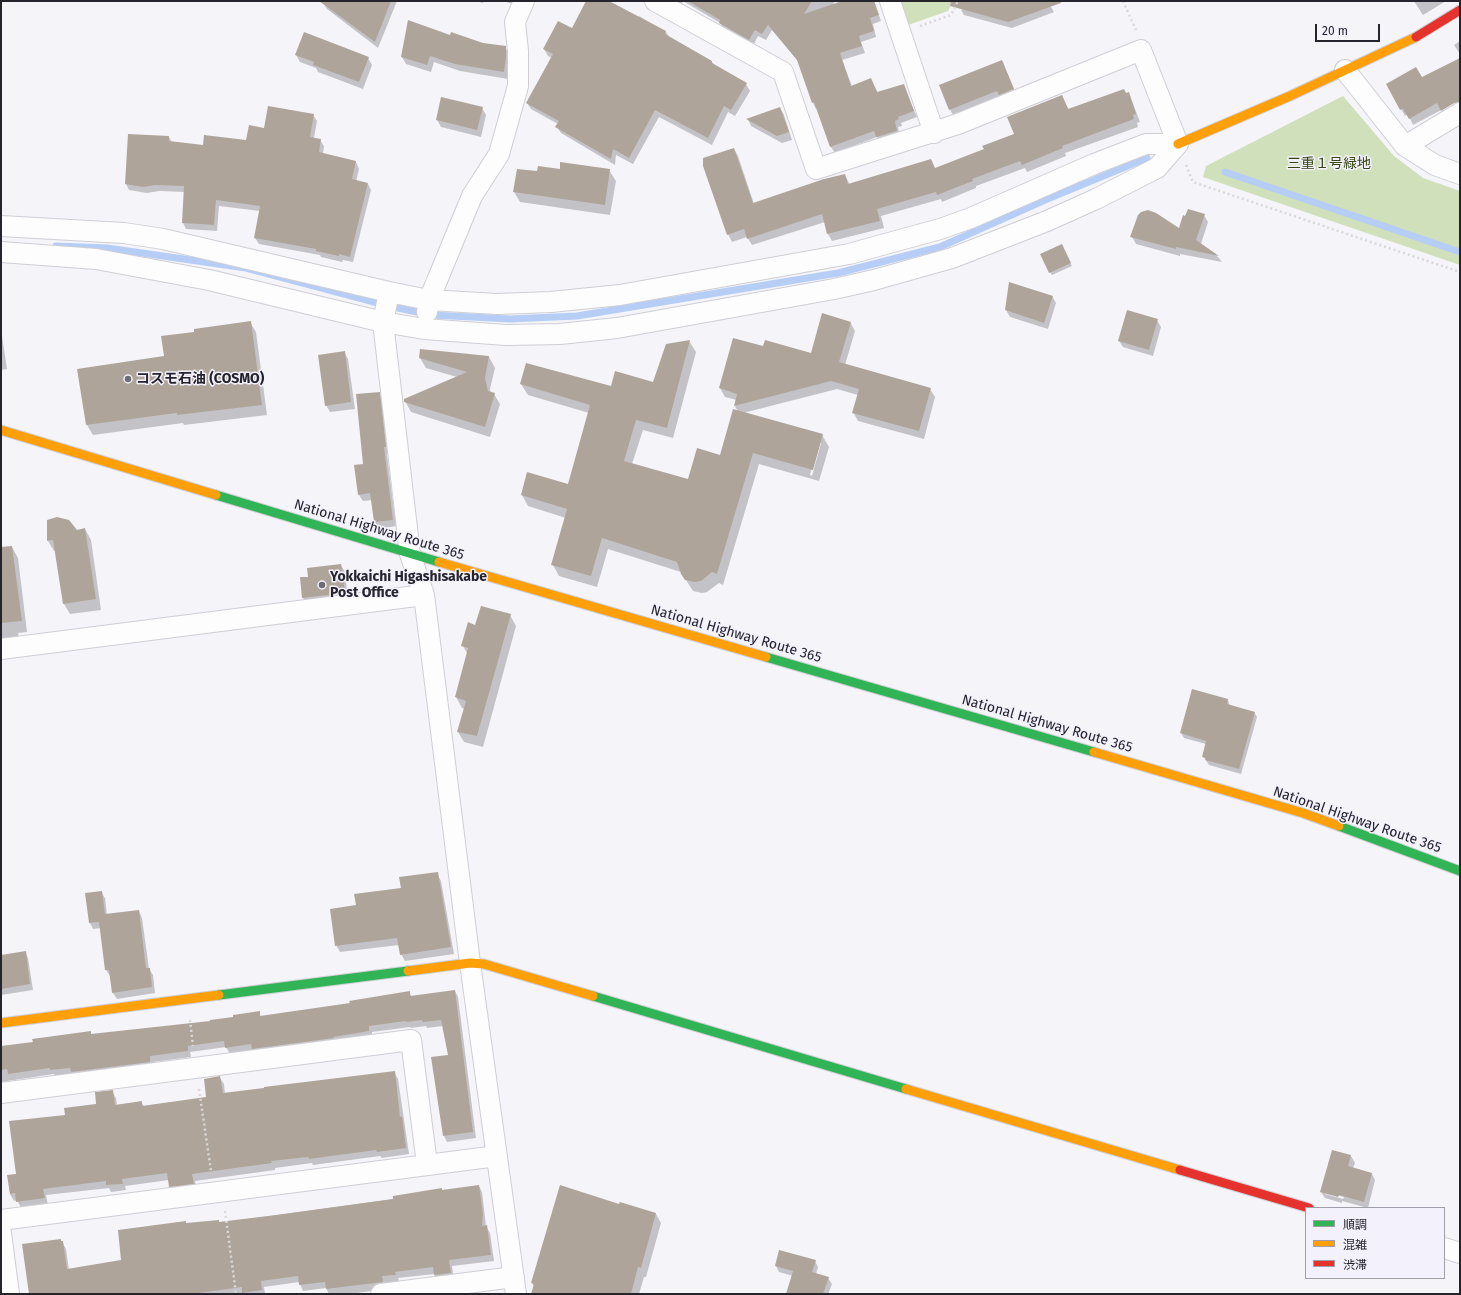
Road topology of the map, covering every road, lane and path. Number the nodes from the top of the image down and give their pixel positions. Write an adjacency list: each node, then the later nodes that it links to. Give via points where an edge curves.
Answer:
1 (524, 1): 21 (street, via 515,22 518,86 499,154 472,196)
2 (655, 1): 11 (street, via 783,72 816,169)
3 (890, 1): 7 (street)
4 (958, 1): 7 (path, via 951,15)
5 (1124, 1): 8 (path, via 1140,40)
6 (1460, 10): 9 (main road, via 1414,38)
7 (900, 32): 11 (street)
8 (1141, 50): 11 (street); 12 (street)
9 (1345, 70): 12 (main road); 13 (street)
10 (1460, 113): 13 (street)
11 (934, 133)
12 (1178, 144): 19 (path, via 1193,182); 21 (street, via 1146,144 970,218 849,254 620,295 498,304); 23 (street, via 1158,168 1047,221 952,258 874,280 617,328 560,334 506,335)
13 (1404, 146): 14 (street, via 1435,165)
14 (1460, 174)
15 (1, 226): 16 (street, via 124,233)
16 (163, 239): 18 (street); 20 (street)
17 (1, 252): 18 (street, via 96,259)
18 (158, 271): 22 (street, via 209,280)
19 (1460, 272)
20 (388, 292): 21 (street); 22 (street)
21 (429, 300): 23 (street)
22 (383, 322): 23 (street); 25 (street)
23 (424, 329)
24 (1, 430): 25 (main road, National Highway Route 365)
25 (410, 554): 26 (street); 28 (main road, National Highway Route 365, via 1303,813)
26 (424, 595): 27 (street); 29 (street)
27 (1, 649)
28 (1460, 872)
29 (470, 963): 30 (main road); 34 (street); 37 (main road, via 491,966)
30 (187, 1000): 31 (main road); 32 (path)
31 (1, 1023)
32 (196, 1068): 33 (street); 35 (street, via 411,1040); 36 (path, via 212,1181)
33 (1, 1093)
34 (497, 1156): 35 (street); 42 (street)
35 (428, 1164): 36 (street)
36 (217, 1192): 38 (street); 44 (path, via 224,1207)
37 (1306, 1207)
38 (1, 1220)
39 (1, 1233): 43 (street)
40 (1445, 1248): 41 (street)
41 (1460, 1253)
42 (515, 1286): 45 (street)
43 (9, 1294)
44 (236, 1294)
45 (381, 1294)

